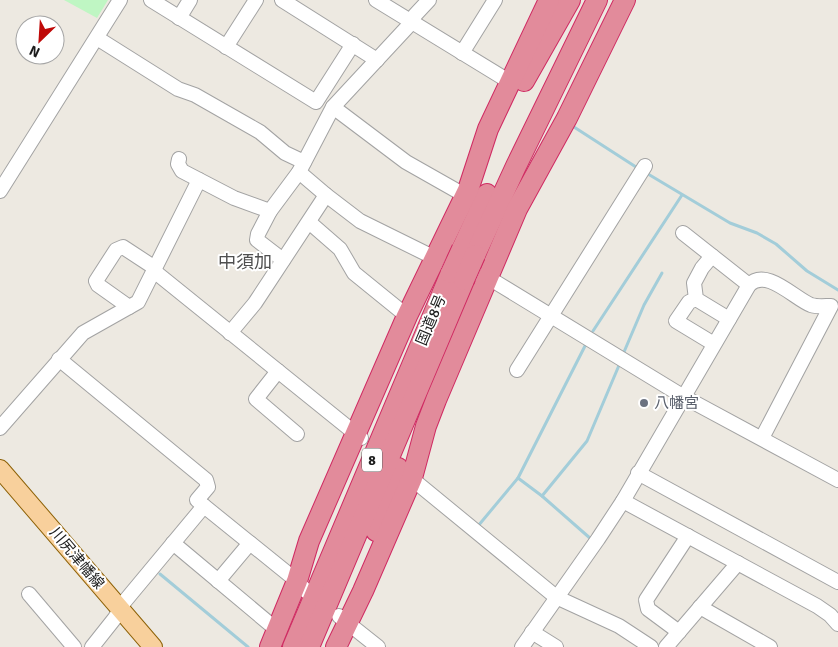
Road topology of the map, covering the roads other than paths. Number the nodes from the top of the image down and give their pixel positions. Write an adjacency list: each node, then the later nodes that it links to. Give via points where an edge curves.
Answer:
1 (120, 0): 17 (street)
2 (151, 0): 15 (street)
3 (190, 0): 15 (street)
4 (256, 0): 19 (street)
5 (282, 0): 18 (street)
6 (376, 0): 16 (street)
7 (429, 0): 16 (street)
8 (495, 0): 20 (street)
9 (549, 0): 22 (highway)
10 (570, 0): 29 (highway, via 515,97)
11 (583, 0): 35 (highway, 国道8号 / 8, via 504,159)
12 (597, 0): 35 (highway, 国道8号 / 8, via 516,166)
13 (610, 0): 31 (highway, via 532,169)
14 (625, 0): 31 (highway, via 567,118)
15 (180, 18): 19 (street)
16 (412, 22): 20 (street); 21 (street)
17 (97, 38): 26 (street, via 178,88 260,132); 28 (street)
18 (353, 44): 19 (street, via 316,102); 21 (street)
19 (226, 47)
20 (462, 53): 22 (street)
21 (377, 60): 23 (street)
22 (510, 82): 29 (highway, via 488,129)
23 (333, 107): 26 (street); 29 (street, via 406,162)
24 (180, 159): 27 (street, via 178,164 182,171)
25 (645, 166): 44 (street)
26 (301, 167): 30 (street); 32 (street)
27 (199, 180): 32 (street, via 234,198); 38 (street)
28 (0, 192)
29 (467, 193): 39 (highway)
30 (326, 196): 33 (street); 39 (street, via 360,221)
31 (517, 209): 39 (highway)
32 (270, 210): 37 (street, via 257,240)
33 (308, 222): 37 (street); 43 (street, via 340,249 354,273)
34 (683, 233): 36 (street)
35 (468, 252): 39 (highway, 国道8号 / 8, bridge)
36 (712, 256): 40 (street); 41 (street, via 694,282)
37 (283, 260): 47 (street, via 255,303)
38 (154, 270): 42 (street, via 138,302); 42 (street, via 123,247 116,250 96,281); 47 (street)
39 (460, 272): 43 (highway); 44 (street, via 497,284); 46 (highway, 国道8号 / 8); 49 (highway, 国道8号 / 8); 60 (highway, via 426,426)
40 (748, 285): 45 (street); 57 (street, via 758,278 776,284 812,306 831,306)
41 (696, 299): 45 (street); 48 (street, via 689,302 676,321)
42 (129, 307): 50 (street, via 83,333)
43 (407, 316): 56 (highway)
44 (552, 318): 51 (street); 53 (street)
45 (728, 319): 48 (street)
46 (430, 322): 67 (highway, 8, via 417,336 309,559); 84 (highway, 国道8号 / 8)
47 (230, 333): 52 (street)
48 (714, 344): 53 (street)
49 (434, 350): 76 (highway, 8, via 434,371 411,428); 85 (highway, 国道8号 / 8)
50 (59, 359): 54 (street); 63 (street, via 206,480 208,487 197,500)
51 (517, 370)
52 (278, 371): 55 (street, via 256,399); 56 (street)
53 (684, 397): 57 (street); 59 (street)
54 (0, 428)
55 (297, 434)
56 (360, 436): 67 (highway, via 309,541)
57 (762, 438): 61 (street)
58 (0, 469): 75 (main road, 川尻津幡線)
59 (638, 473): 62 (street); 70 (street)
60 (407, 475): 73 (street); 76 (highway)
61 (838, 480)
62 (623, 501): 64 (street); 73 (street)
63 (204, 506): 65 (street); 66 (street)
64 (688, 536): 68 (street); 79 (street, via 646,600 648,609)
65 (173, 543): 69 (street); 75 (street)
66 (250, 543): 69 (street); 71 (street)
67 (303, 561): 71 (highway)
68 (738, 563): 74 (street); 77 (street, via 817,606)
69 (218, 581): 80 (street)
70 (838, 582)
71 (302, 586): 80 (highway)
72 (30, 594): 81 (street)
73 (556, 597): 78 (street); 90 (street, via 619,626)
74 (700, 607): 79 (street); 92 (street)
75 (120, 609): 82 (street); 83 (main road, 川尻津幡線)
76 (347, 616): 86 (highway); 87 (street)
77 (838, 624)
78 (532, 632): 88 (street); 89 (street)
79 (679, 632): 91 (street)
80 (273, 639)
81 (74, 647)
82 (92, 647)
83 (153, 647)
84 (293, 647)
85 (309, 647)
86 (336, 647)
87 (378, 647)
88 (522, 647)
89 (556, 647)
90 (651, 647)
91 (666, 647)
92 (770, 647)

